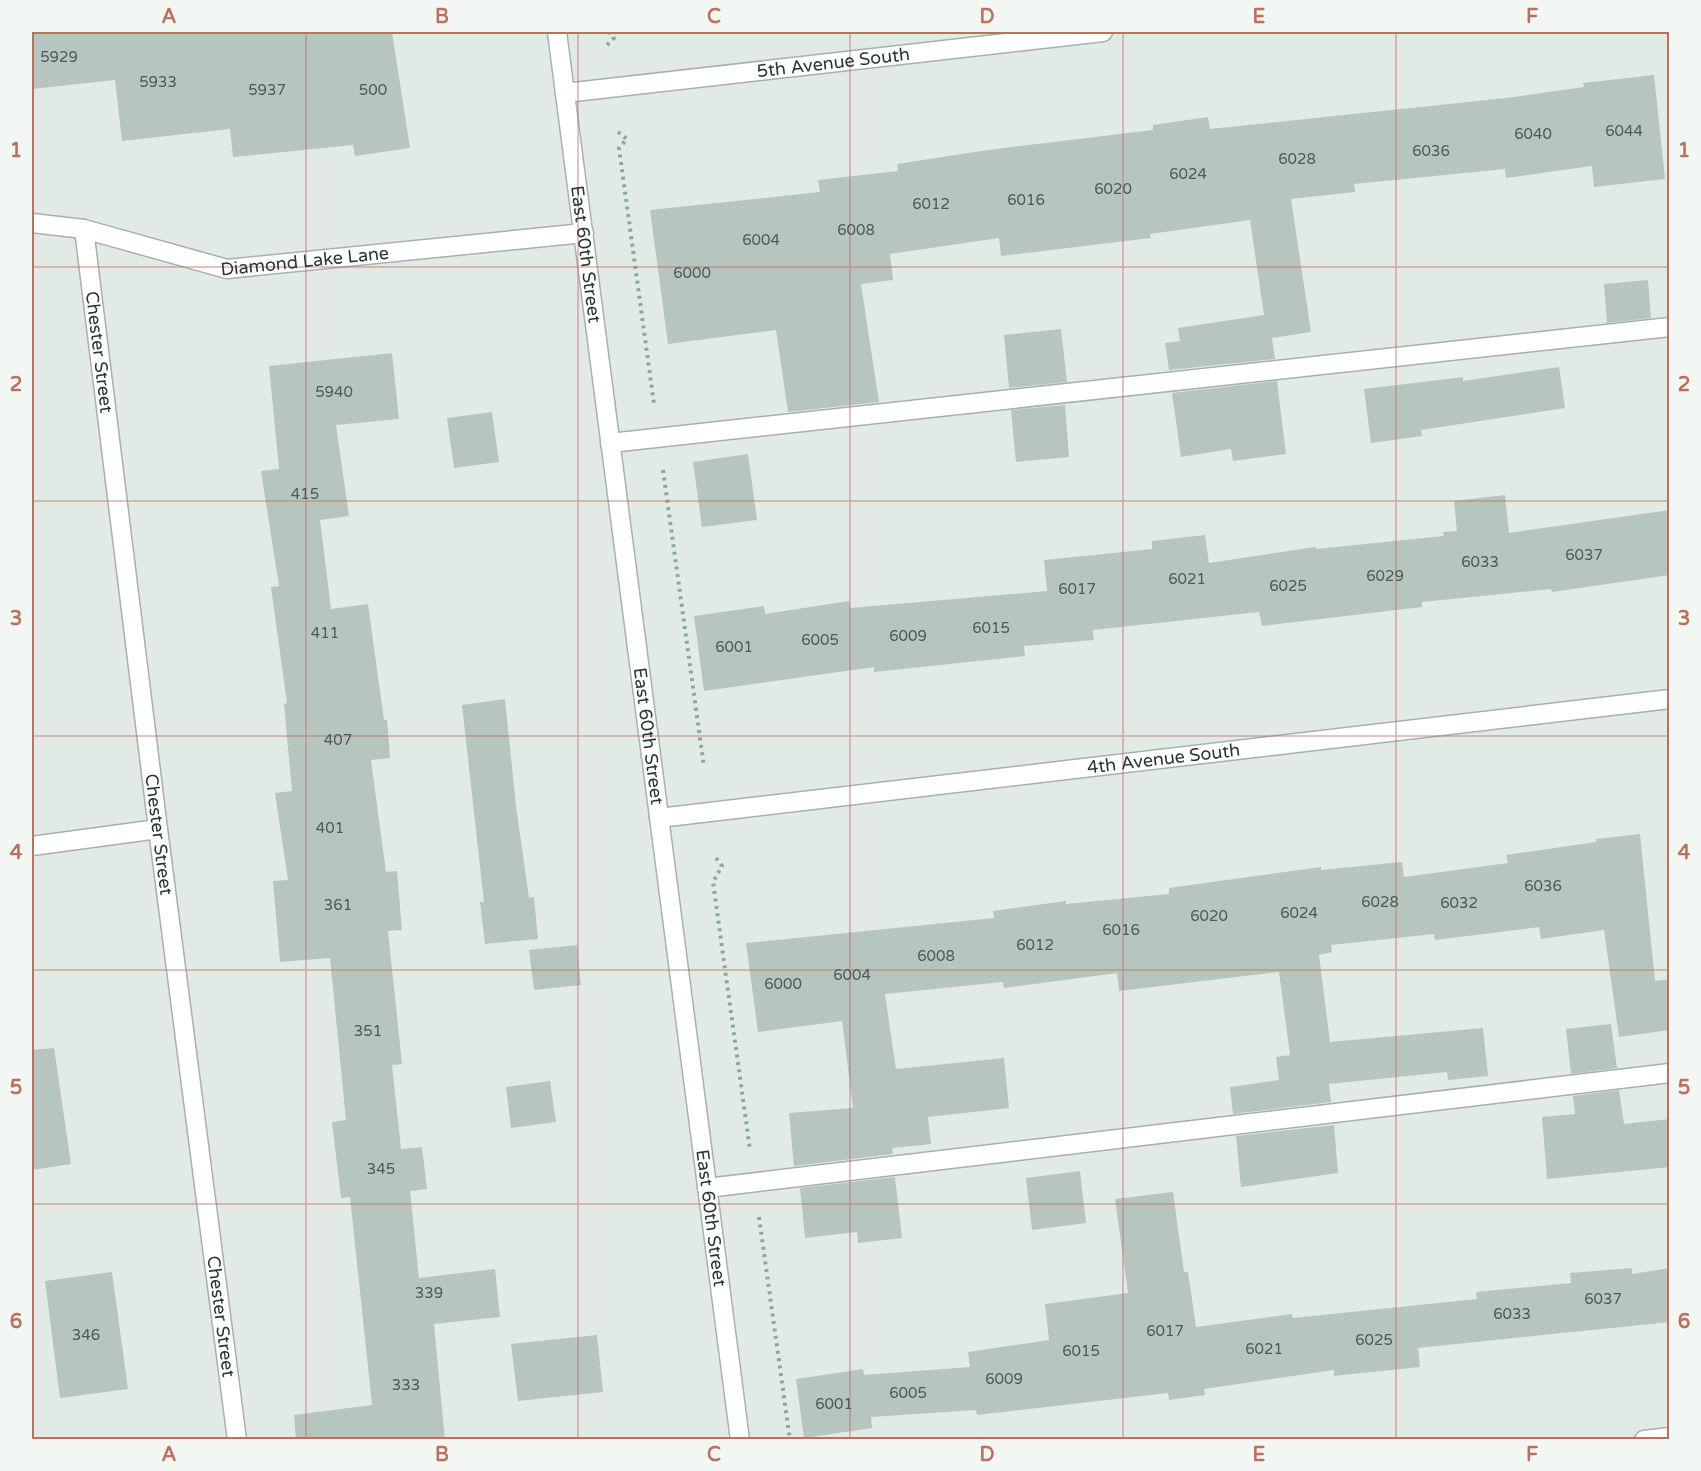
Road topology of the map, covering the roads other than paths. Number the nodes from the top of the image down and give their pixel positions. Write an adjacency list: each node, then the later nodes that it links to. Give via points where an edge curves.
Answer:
1 (557, 32): 3 (street, East 60th Street)
2 (1103, 32): 3 (street, 5th Avenue South)
3 (565, 93): 6 (street, East 60th Street)
4 (32, 223): 5 (street, Diamond Lake Lane)
5 (84, 229): 6 (street, Diamond Lake Lane, via 227,269); 11 (street, Chester Street)
6 (584, 233): 8 (street, East 60th Street)
7 (1670, 327): 8 (street)
8 (610, 443): 10 (street, East 60th Street)
9 (1670, 699): 10 (street, 4th Avenue South)
10 (659, 818): 14 (street, East 60th Street)
11 (158, 829): 12 (street); 16 (street, Chester Street)
12 (32, 846)
13 (1670, 1073): 14 (street)
14 (707, 1188): 17 (street, East 60th Street)
15 (1670, 1437): 18 (street)
16 (237, 1440)
17 (740, 1440)
18 (1644, 1440)

